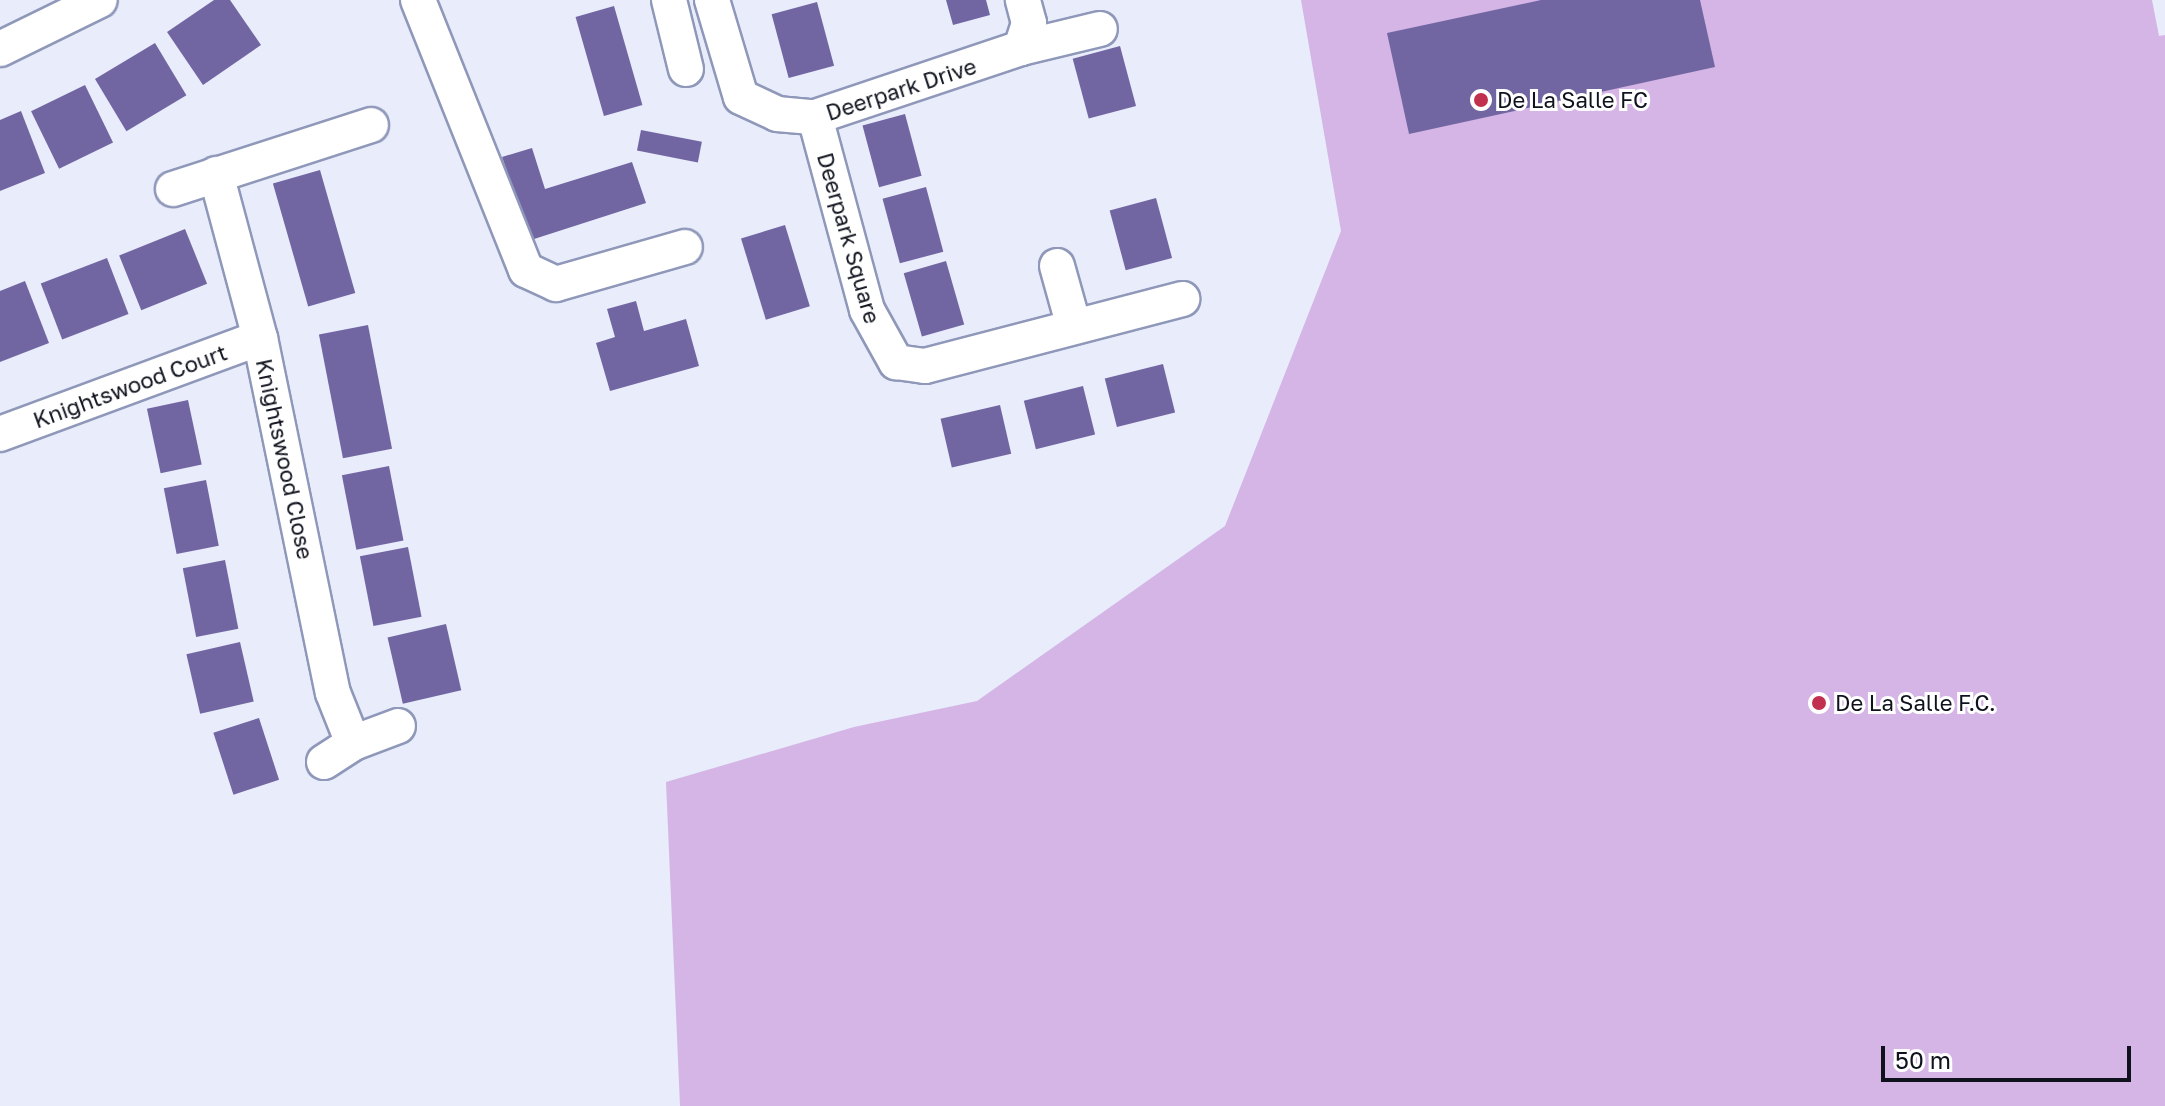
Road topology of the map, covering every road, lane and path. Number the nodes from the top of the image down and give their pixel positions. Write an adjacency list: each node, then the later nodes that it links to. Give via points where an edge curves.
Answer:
1 (100, 0): 8 (street)
2 (418, 0): 14 (street, via 526,270 556,284)
3 (669, 0): 9 (street)
4 (712, 0): 10 (street, Deerpark Drive, via 741,97 777,114)
5 (1023, 0): 7 (street, via 1028,36)
6 (1100, 29): 7 (street, Deerpark Drive)
7 (1021, 48): 10 (street, Deerpark Drive)
8 (0, 49)
9 (686, 69)
10 (815, 117): 17 (street, Deerpark Square, via 867,310 882,349 896,362 925,366)
11 (371, 125): 12 (street)
12 (216, 174): 13 (street); 18 (street, Knightswood Close)
13 (173, 189)
14 (685, 247)
15 (1057, 266): 17 (street)
16 (1182, 299): 17 (street, Deerpark Square)
17 (1074, 327)
18 (260, 338): 19 (street, Knightswood Court); 21 (street, Knightswood Close, via 333,693)
19 (0, 434)
20 (398, 726): 21 (street)
21 (353, 743): 22 (street)
22 (324, 762)

